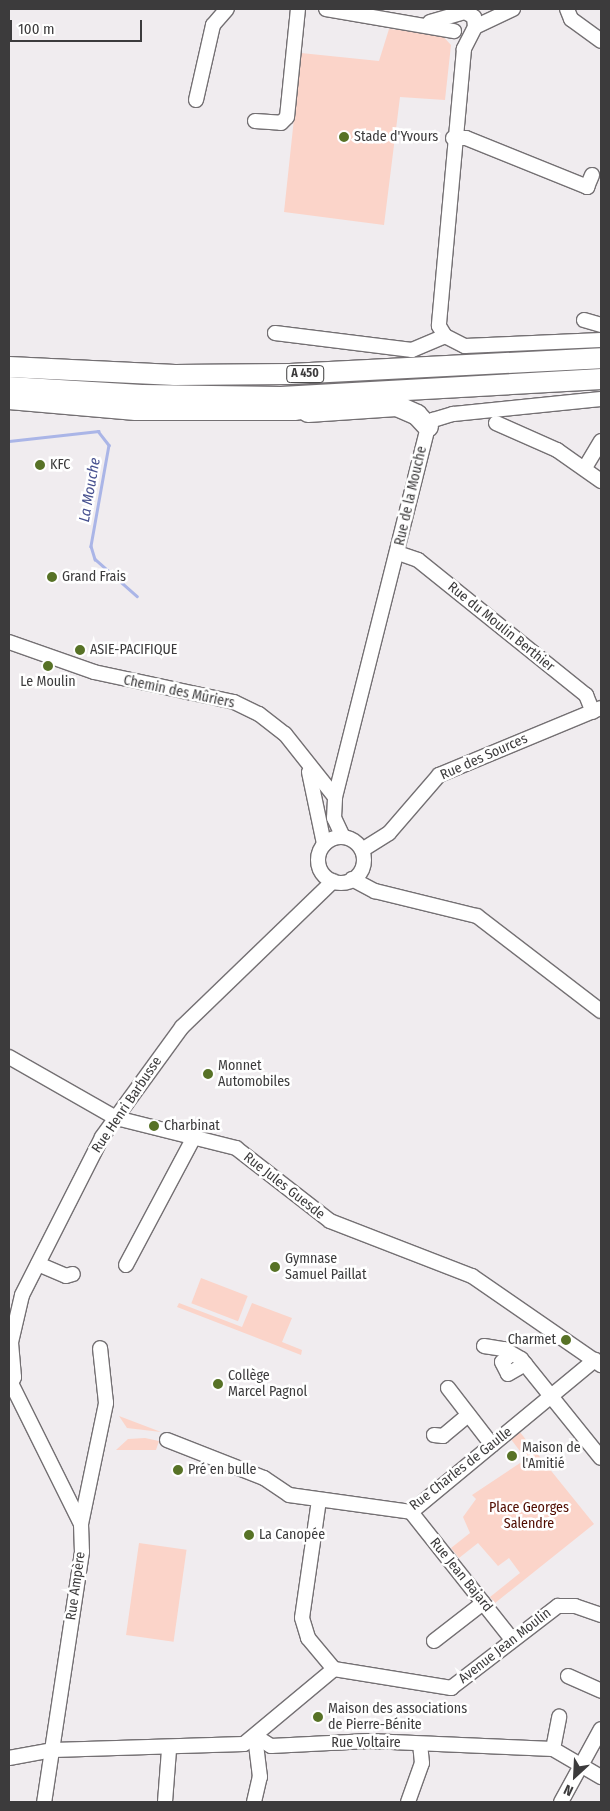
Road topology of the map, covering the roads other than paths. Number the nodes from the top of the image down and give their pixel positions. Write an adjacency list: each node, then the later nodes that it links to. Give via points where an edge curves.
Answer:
1 (227, 9): 9 (street, via 213,25)
2 (298, 9): 10 (street, via 287,118 281,123)
3 (326, 9): 7 (street, via 412,24)
4 (494, 9): 7 (street)
5 (513, 9): 7 (street)
6 (567, 9): 8 (street, via 570,19)
7 (464, 27): 11 (street)
8 (601, 41)
9 (196, 100)
10 (255, 121)
11 (453, 138): 12 (street, via 466,138 588,187); 16 (street, via 439,316)
12 (592, 175)
13 (584, 320): 14 (street)
14 (601, 325)
15 (275, 333): 16 (street, via 412,350)
16 (445, 336): 17 (street, via 476,347)
17 (601, 340)
18 (9, 357): 21 (highway, via 46,362)
19 (601, 358): 21 (highway, A 450, via 290,374)
20 (9, 367): 21 (highway, A 450)
21 (64, 370)
22 (601, 378): 24 (highway, A 450)
23 (9, 387): 24 (highway, A 450, via 142,396)
24 (390, 392): 29 (highway, via 376,400)
25 (9, 399): 27 (highway)
26 (601, 399): 31 (street, Rue de la Mouche, via 453,414 433,420)
27 (54, 406): 28 (highway); 29 (highway)
28 (9, 410)
29 (294, 410): 31 (highway, via 317,413 397,406 417,415)
30 (496, 422): 33 (street)
31 (428, 427): 35 (street, Rue de la Mouche)
32 (601, 441): 33 (street)
33 (586, 466): 34 (street)
34 (601, 480)
35 (398, 553): 37 (street, Rue du Moulin Berthier, via 418,560 586,695); 39 (street, Rue de la Mouche, via 350,738)
36 (9, 642): 38 (street, Chemin des Mûriers, via 131,683 234,702 274,725)
37 (597, 710): 43 (street, Rue des Sources, via 439,775 389,833)
38 (304, 760): 39 (street, Chemin des Mûriers); 40 (street, Chemin des Mûriers)
39 (332, 794): 40 (street, Rue de la Mouche); 41 (street, Rue de la Mouche, via 334,818)
40 (320, 814): 42 (street, Chemin des Mûriers)
41 (342, 837): 42 (street); 43 (street)
42 (324, 844): 44 (street, via 319,854)
43 (362, 850): 45 (street)
44 (321, 870): 46 (street); 47 (street, Rue Henri Barbusse)
45 (357, 875): 46 (street); 48 (street, via 376,891 490,923)
46 (333, 881): 47 (street, Rue Henri Barbusse)
47 (301, 912): 50 (street, Rue Henri Barbusse, via 192,1015)
48 (601, 1011)
49 (9, 1057): 50 (street, Rue Jules Guesde)
50 (116, 1118): 51 (street, Rue Jules Guesde); 52 (street, Rue Henri Barbusse)
51 (195, 1135): 53 (street); 59 (street, Rue Jules Guesde, via 236,1148 337,1225 472,1276)
52 (38, 1264): 54 (street, via 66,1276); 55 (street, Rue Henri Barbusse, via 16,1312)
53 (126, 1265)
54 (74, 1274)
55 (10, 1345): 61 (street, Rue Henri Barbusse)
56 (484, 1346): 58 (street)
57 (100, 1348): 71 (street, via 106,1403)
58 (511, 1354): 60 (street); 60 (street, via 502,1362 508,1374)
59 (598, 1362): 63 (street, Rue Charles de Gaulle)
60 (525, 1364): 63 (street)
61 (10, 1383): 71 (street, Rue Ampère)
62 (448, 1388): 64 (street)
63 (551, 1397): 67 (street, Rue Charles de Gaulle); 68 (street)
64 (468, 1415): 65 (street, via 443,1436); 67 (street)
65 (434, 1435)
66 (166, 1440): 69 (street, Rue Charles de Gaulle, via 264,1478 289,1495)
67 (492, 1445): 70 (street, Rue Charles de Gaulle)
68 (601, 1458)
69 (319, 1500): 70 (street, Rue Charles de Gaulle); 76 (street, via 302,1618 308,1638)
70 (410, 1512): 72 (street, Rue Jean Bajard)
71 (81, 1524): 84 (street, Rue Ampère, via 82,1552)
72 (483, 1603): 74 (street, Rue Jean Bajard); 75 (street)
73 (601, 1615): 74 (street, Avenue Jean Moulin, via 575,1606 558,1606)
74 (511, 1638): 76 (street, Avenue Jean Moulin, via 450,1688)
75 (434, 1641)
76 (334, 1669): 81 (street)
77 (568, 1676): 78 (street)
78 (601, 1691)
79 (560, 1717): 83 (street)
80 (601, 1729): 87 (street)
81 (255, 1736): 82 (street, Rue Voltaire, via 272,1746); 85 (street, via 231,1747); 91 (street, via 260,1777)
82 (420, 1744): 83 (street, Rue Voltaire); 92 (street, via 422,1763)
83 (553, 1749): 87 (street, Rue Voltaire)
84 (53, 1750): 85 (street); 86 (street); 89 (street, Rue Ampère)
85 (169, 1750): 90 (street)
86 (9, 1758)
87 (583, 1764): 88 (street, Rue Voltaire); 93 (street)
88 (601, 1777)
89 (44, 1802)
90 (165, 1802)
91 (254, 1802)
92 (408, 1802)
93 (561, 1802)

